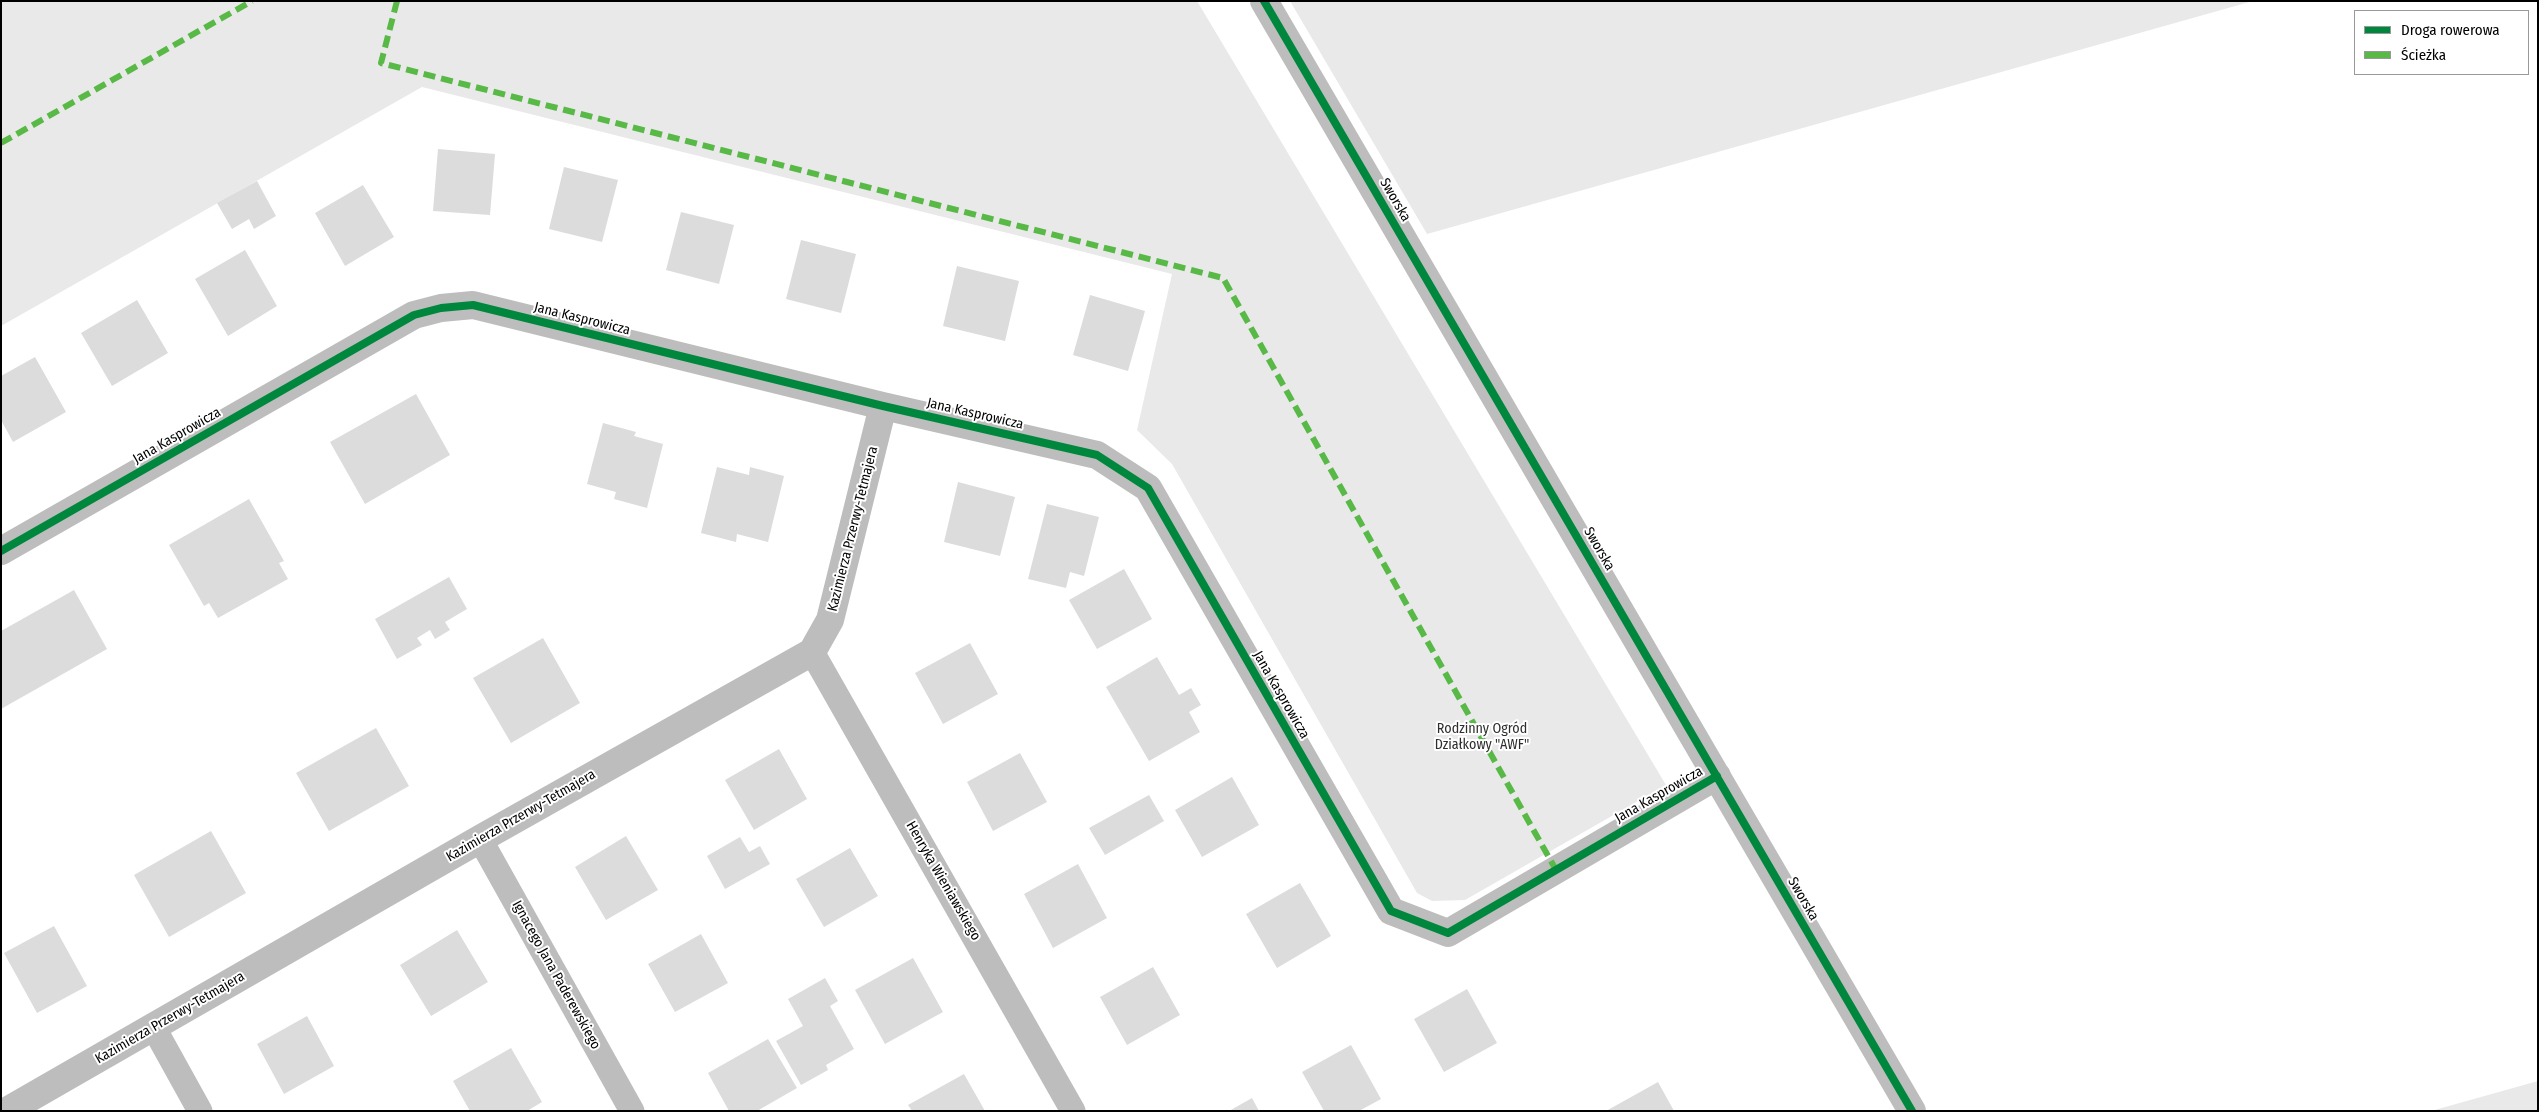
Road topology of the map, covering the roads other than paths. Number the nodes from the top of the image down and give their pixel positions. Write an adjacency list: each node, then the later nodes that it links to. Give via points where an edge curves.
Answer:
1 (1264, 1): 5 (street, Sworska)
2 (883, 406): 3 (street, Jana Kasprowicza, via 473,305 441,308 414,315); 4 (street, Kazimierza Przerwy-Tetmajera, via 830,620); 5 (street, Jana Kasprowicza, via 1097,455 1148,488 1391,911 1448,933)
3 (1, 551)
4 (812, 652): 6 (street, Kazimierza Przerwy-Tetmajera); 11 (lane, Henryka Wieniawskiego)
5 (1717, 776): 12 (street, Sworska)
6 (480, 839): 7 (street, Kazimierza Przerwy-Tetmajera); 10 (lane, Ignacego Jana Paderewskiego)
7 (154, 1028): 8 (street, Kazimierza Przerwy-Tetmajera); 9 (lane)
8 (7, 1111)
9 (200, 1111)
10 (632, 1111)
11 (1073, 1111)
12 (1912, 1111)

